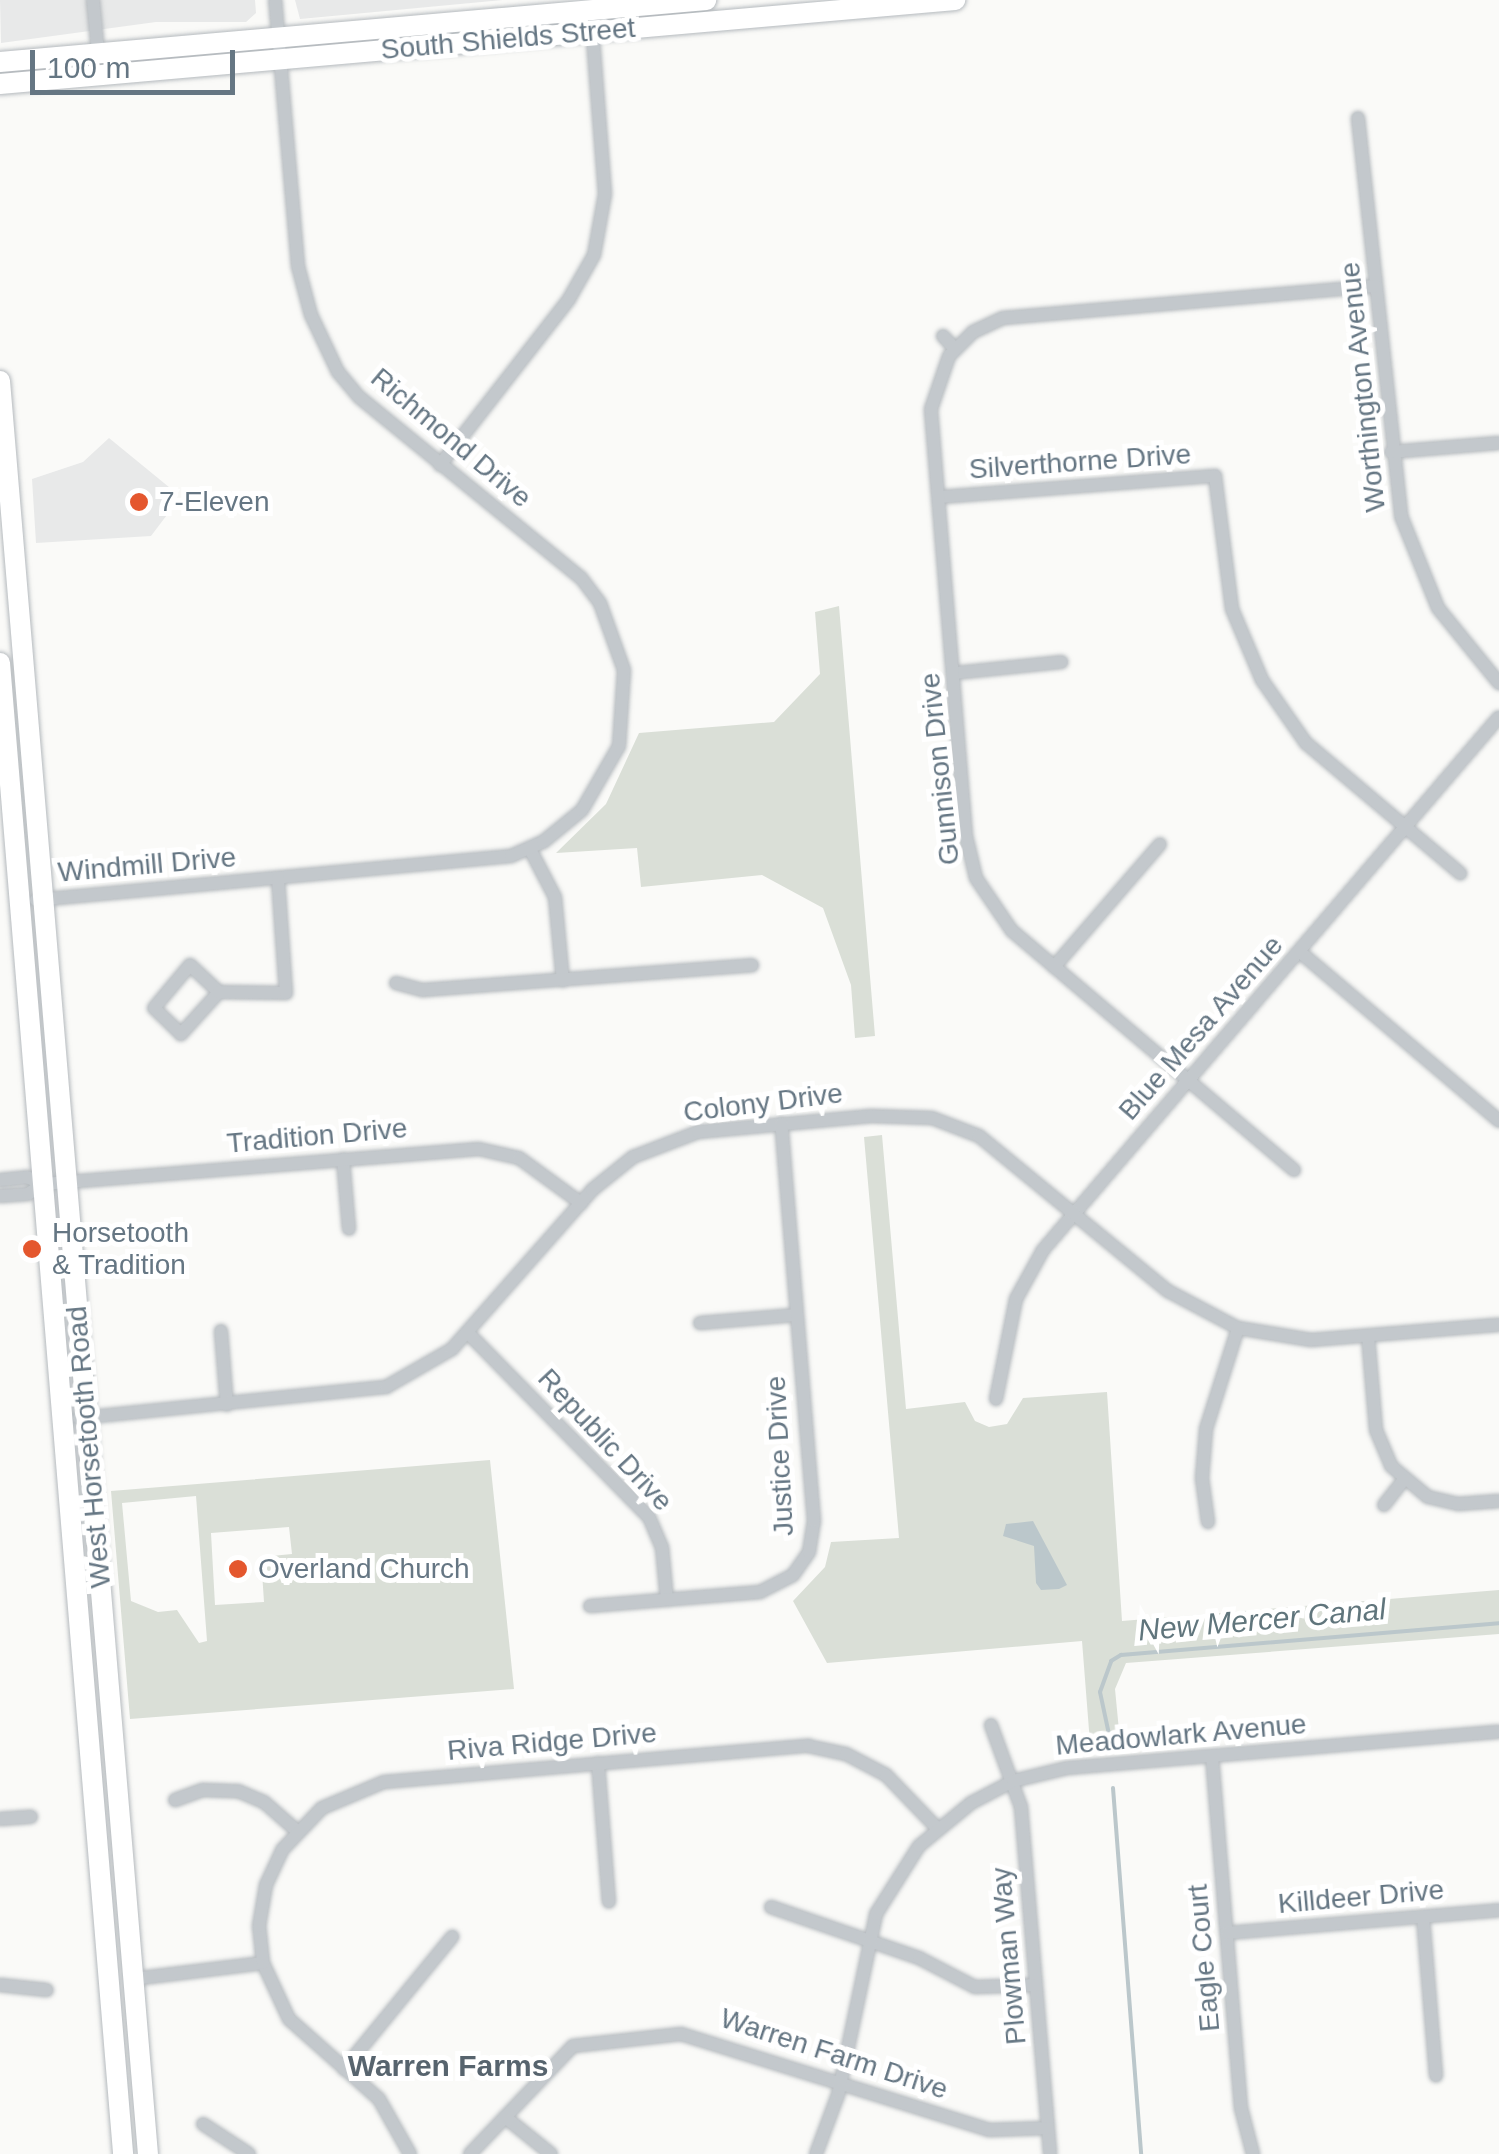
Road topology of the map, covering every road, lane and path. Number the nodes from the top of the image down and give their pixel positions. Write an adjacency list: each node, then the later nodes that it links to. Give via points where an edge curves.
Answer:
1 (93, 0): 8 (street)
2 (275, 0): 7 (street, Richmond Drive)
3 (706, 0): 6 (main road, South Shields Street)
4 (955, 0): 5 (main road, South Shields Street)
5 (887, 3): 6 (main road, South Shields Street)
6 (592, 21): 7 (main road, South Shields Street); 19 (street, via 605,194 594,255 566,303)
7 (279, 48): 8 (main road, South Shields Street); 10 (main road, South Shields Street); 19 (street, Richmond Drive, via 298,266 311,315 338,372 359,397)
8 (98, 52): 9 (main road, South Shields Street)
9 (0, 62)
10 (0, 84)
11 (1358, 118): 12 (street, Worthington Avenue)
12 (1376, 286): 14 (street, via 1016,316 984,325); 17 (street, Worthington Avenue)
13 (942, 336): 14 (street)
14 (955, 348): 20 (street, Gunnison Drive, via 939,373 931,409)
15 (0, 381): 18 (main road, West Horsetooth Road)
16 (1499, 442): 17 (street)
17 (1391, 452): 24 (street, Worthington Avenue, via 1401,516 1422,577 1454,632)
18 (3, 453): 31 (main road, West Horsetooth Road)
19 (440, 465): 28 (street, Richmond Drive, via 582,578 619,644 626,704 610,768 582,810)
20 (940, 497): 23 (street, Gunnison Drive); 26 (street, Silverthorne Drive, via 1215,476 1232,608 1262,680 1306,743)
21 (1060, 662): 23 (street)
22 (0, 663): 32 (main road, West Horsetooth Road)
23 (955, 672): 35 (street, Gunnison Drive, via 966,836 976,878 998,915)
24 (1499, 683)
25 (1499, 717): 26 (street, Blue Mesa Avenue)
26 (1404, 828): 29 (street, Silverthorne Drive); 33 (street, Blue Mesa Avenue)
27 (1160, 844): 35 (street)
28 (530, 849): 30 (street, Windmill Drive, via 485,862); 36 (street, via 554,897)
29 (1460, 873)
30 (278, 878): 31 (street, Windmill Drive); 38 (street, Windmill Drive, via 286,993)
31 (43, 899): 32 (street, Windmill Drive); 45 (main road, West Horsetooth Road)
32 (20, 900): 46 (main road, West Horsetooth Road)
33 (1300, 952): 39 (street, Blue Mesa Avenue); 40 (street)
34 (752, 964): 36 (street)
35 (1054, 967): 39 (street, Gunnison Drive)
36 (563, 980): 37 (street, via 422,990)
37 (396, 983)
38 (219, 992): 38 (street, Windmill Drive, via 190,965 154,1008 181,1034)
39 (1188, 1082): 43 (street, Gunnison Drive); 49 (street, Blue Mesa Avenue)
40 (1499, 1121)
41 (781, 1123): 48 (street, Colony Drive, via 663,1142 609,1174); 49 (street, Colony Drive, via 905,1114 958,1126 1002,1151); 51 (street, Justice Drive)
42 (343, 1159): 45 (street, Tradition Drive); 48 (street, Tradition Drive, via 500,1152 538,1168); 50 (street)
43 (1294, 1170)
44 (0, 1180): 46 (street, Tradition Drive)
45 (67, 1182): 46 (street, Tradition Drive); 60 (main road, West Horsetooth Road)
46 (43, 1184): 47 (street, Tradition Drive, via 28,1194); 61 (main road, West Horsetooth Road)
47 (0, 1196)
48 (581, 1202): 56 (street, Colony Drive)
49 (1075, 1213): 54 (street, Colony Drive, via 1168,1291); 58 (street, Blue Mesa Avenue, via 1043,1250 1016,1299)
50 (349, 1229)
51 (796, 1315): 52 (street); 66 (street, Justice Drive, via 814,1521 809,1552 770,1589)
52 (700, 1323)
53 (1499, 1325): 57 (street, Colony Drive)
54 (1238, 1328): 57 (street, Colony Drive, via 1284,1339); 65 (street, via 1206,1429 1202,1478)
55 (220, 1331): 59 (street)
56 (468, 1333): 59 (street, Colony Drive, via 437,1361 386,1387); 66 (street, Republic Drive, via 649,1518 662,1547)
57 (1368, 1336): 62 (street, via 1376,1430)
58 (996, 1398)
59 (226, 1405): 60 (street, Colony Drive)
60 (86, 1417): 61 (street, Colony Drive); 86 (main road, West Horsetooth Road)
61 (62, 1419): 96 (main road, West Horsetooth Road)
62 (1403, 1481): 63 (street, via 1446,1502); 64 (street)
63 (1499, 1501)
64 (1384, 1504)
65 (1208, 1522)
66 (667, 1600): 67 (street, Justice Drive)
67 (590, 1606)
68 (991, 1725): 72 (street, Plowman Way)
69 (1499, 1732): 70 (street, Meadowlark Avenue)
70 (1212, 1756): 72 (street, Meadowlark Avenue, via 1067,1768); 82 (street, Eagle Court)
71 (598, 1763): 76 (street, Riva Ridge Drive, via 790,1746 828,1749 886,1775); 77 (street, Riva Ridge Drive, via 384,1782 342,1796); 78 (street)
72 (1014, 1781): 76 (street, Meadowlark Avenue); 88 (street, Plowman Way)
73 (175, 1800): 77 (street, via 203,1790 238,1792 264,1802)
74 (31, 1817): 75 (street)
75 (0, 1820)
76 (938, 1828): 84 (street, Meadowlark Avenue, via 896,1879)
77 (296, 1831): 85 (street, Riva Ridge Drive, via 266,1885 259,1926)
78 (609, 1902)
79 (771, 1907): 84 (street)
80 (1499, 1910): 81 (street, Killdeer Drive)
81 (1423, 1917): 82 (street, Killdeer Drive); 91 (street)
82 (1227, 1933): 104 (street, Eagle Court, via 1241,2108)
83 (452, 1937): 90 (street)
84 (867, 1939): 88 (street, via 975,1987); 92 (street, Meadowlark Avenue)
85 (263, 1963): 86 (street); 90 (street, Riva Ridge Drive, via 289,2020)
86 (133, 1979): 97 (main road, West Horsetooth Road)
87 (0, 1985): 89 (street)
88 (1036, 1985): 95 (street, Plowman Way)
89 (48, 1990)
90 (344, 2069): 99 (street, Riva Ridge Drive, via 392,2116)
91 (1436, 2075)
92 (840, 2084): 93 (street, Warren Farm Drive, via 698,2036 586,2042 552,2061); 95 (street, Warren Farm Drive, via 988,2130); 102 (street, Meadowlark Avenue)
93 (505, 2118): 100 (street, Warren Farm Drive); 101 (street)
94 (203, 2124): 98 (street)
95 (1048, 2128): 103 (street, Plowman Way)
96 (123, 2154)
97 (148, 2154)
98 (249, 2154)
99 (410, 2154)
100 (470, 2154)
101 (551, 2154)
102 (816, 2154)
103 (1050, 2154)
104 (1253, 2154)

